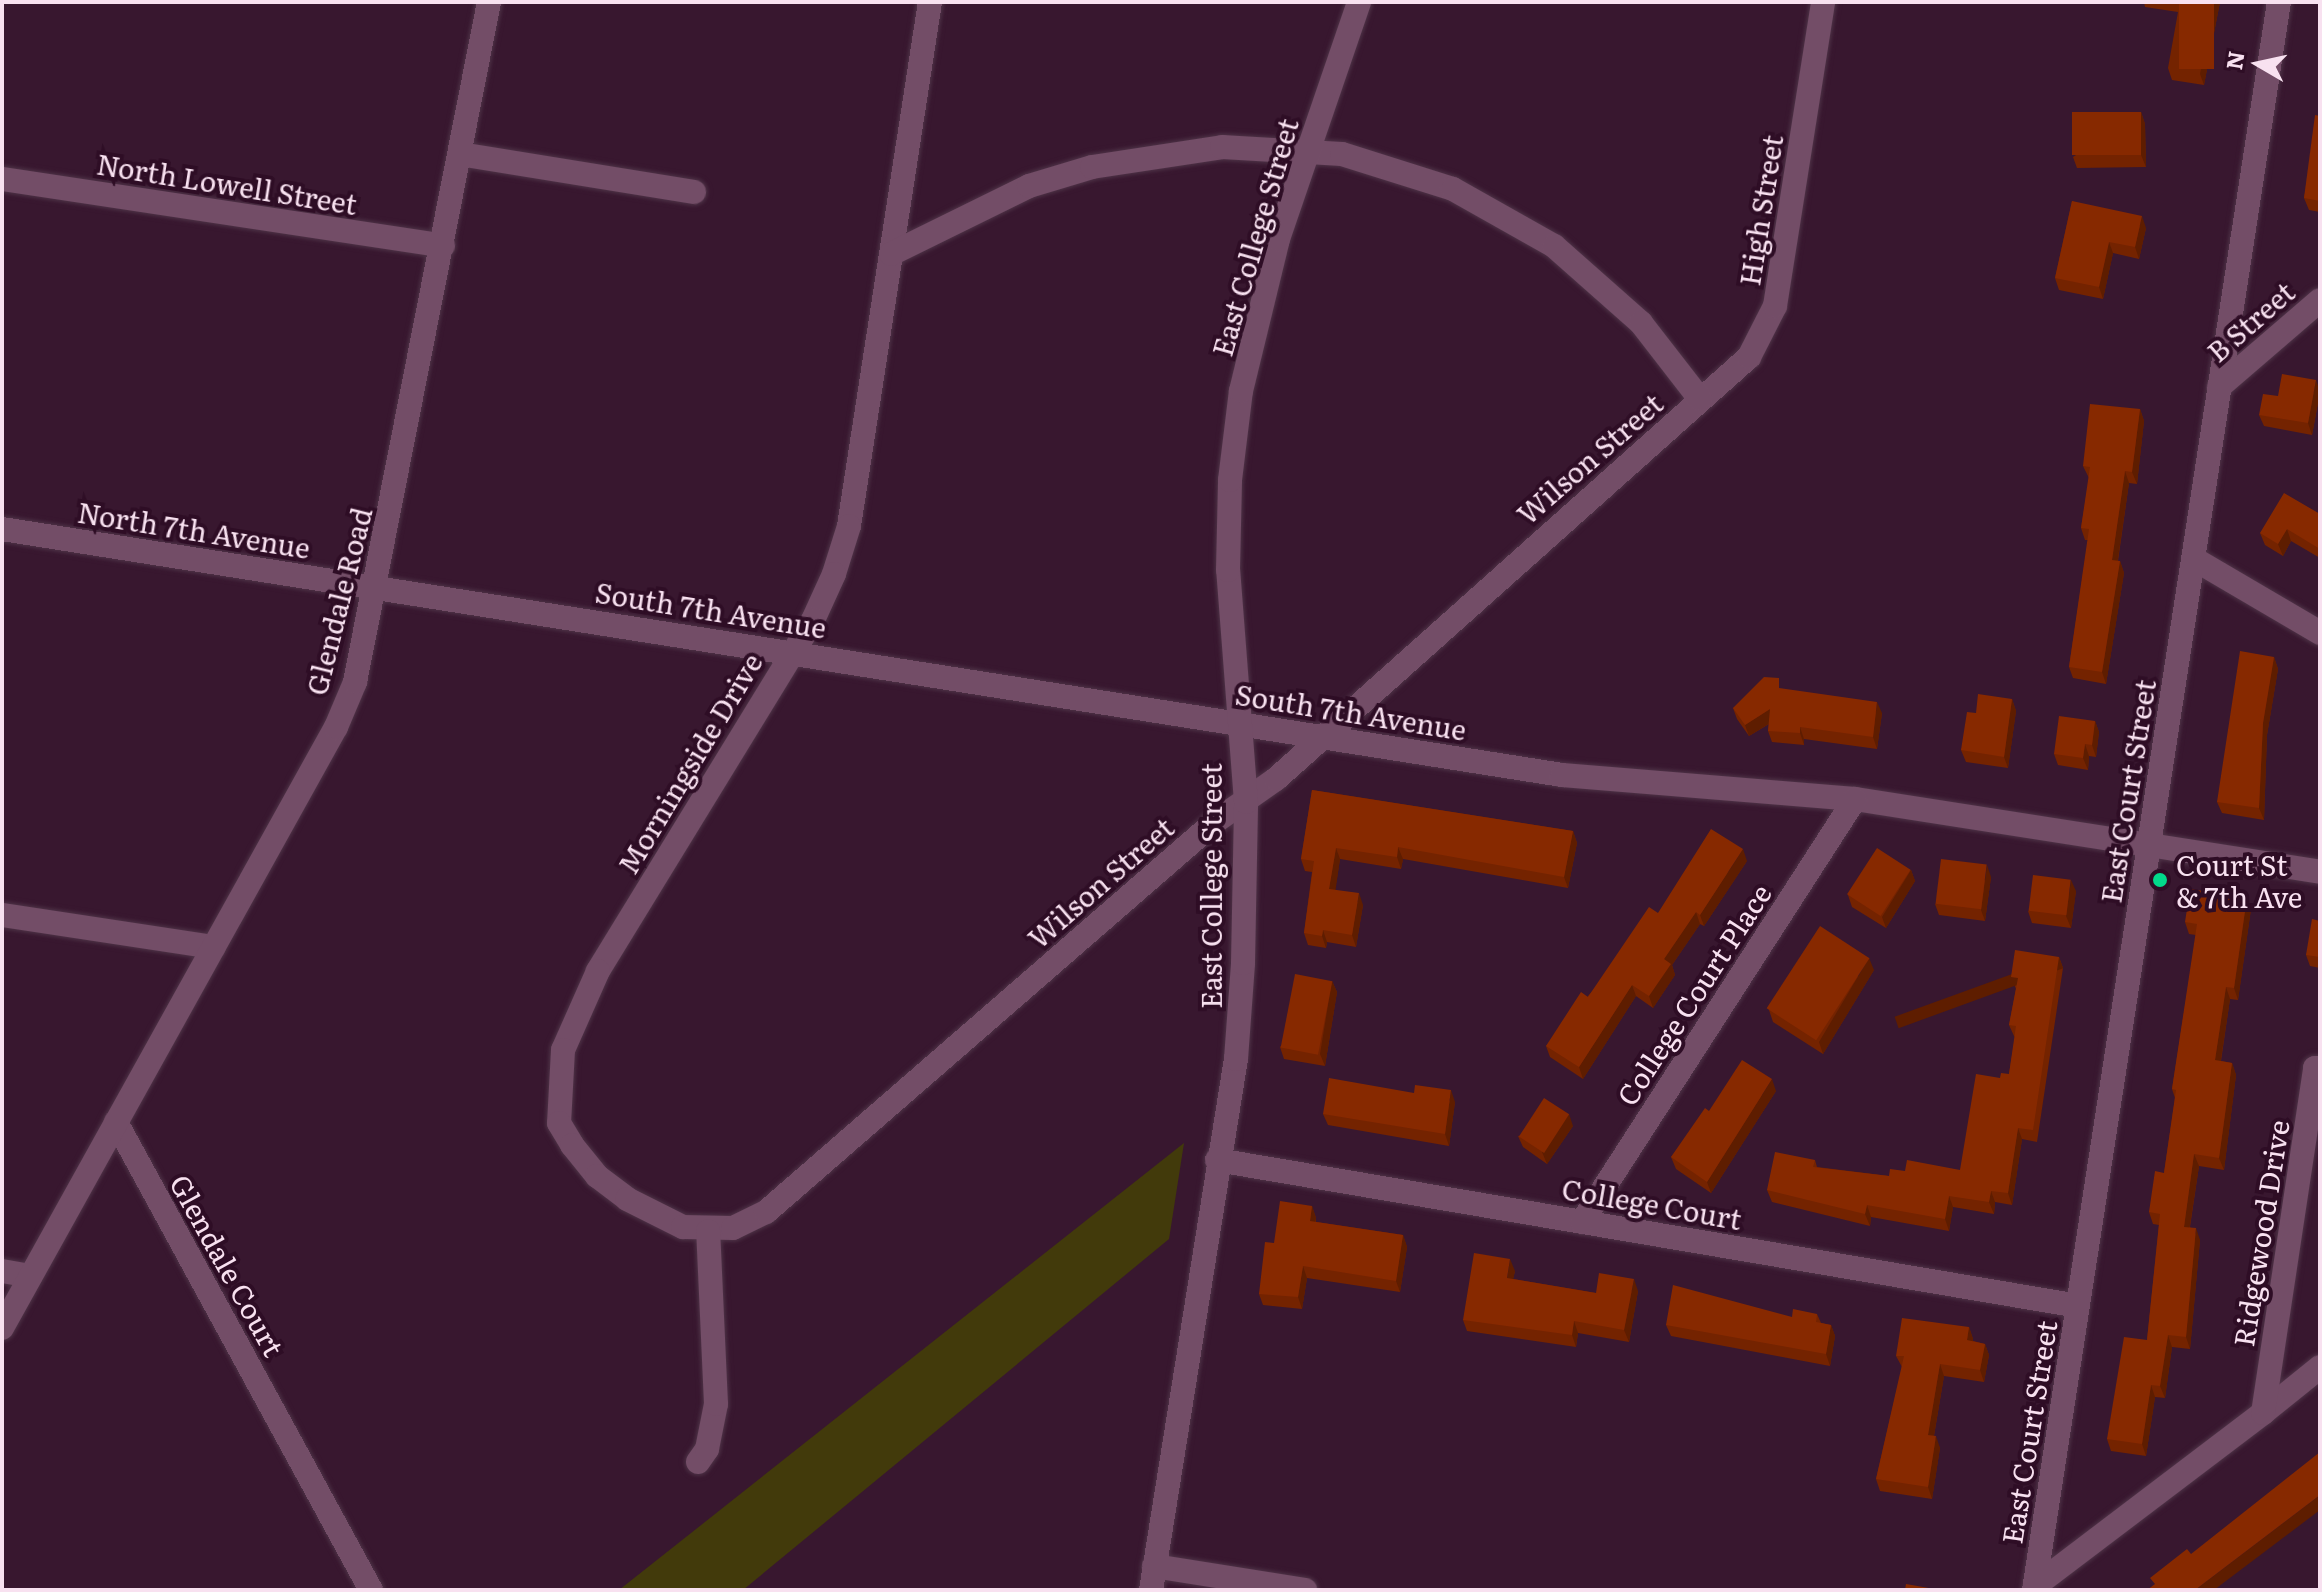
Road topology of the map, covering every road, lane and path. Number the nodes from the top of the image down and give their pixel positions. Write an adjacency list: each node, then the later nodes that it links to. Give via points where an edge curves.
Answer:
1 (489, 2): 7 (street, Glendale Road)
2 (930, 2): 11 (street, Morningside Drive)
3 (1359, 2): 6 (street, East College Street)
4 (1823, 2): 14 (street, High Street, via 1775,306 1749,357)
5 (2279, 2): 13 (street, East Court Street)
6 (1309, 149): 11 (street, via 1222,147 1092,167 1017,192); 14 (street, via 1398,169 1453,189 1554,246 1641,323); 20 (street, East College Street, via 1257,314 1241,391 1230,480 1228,570)
7 (460, 154): 9 (street); 10 (street, Glendale Road)
8 (2, 179): 10 (street, North Lowell Street)
9 (694, 192)
10 (443, 246): 17 (street, Glendale Road)
11 (891, 254): 19 (street, Morningside Drive, via 849,526 819,609)
12 (2320, 300): 13 (street, B Street)
13 (2219, 387): 16 (street, East Court Street)
14 (1700, 399): 21 (street, Wilson Street)
15 (2, 529): 17 (street, North 7th Avenue)
16 (2194, 559): 18 (street); 24 (street, East Court Street)
17 (376, 589): 19 (street, South 7th Avenue); 27 (street, Glendale Road, via 355,682 336,727)
18 (2320, 633)
19 (791, 652): 20 (street, South 7th Avenue); 32 (street, Morningside Drive, via 598,971 573,1019 557,1087 559,1123 597,1176 662,1218)
20 (1238, 723): 21 (street, South 7th Avenue); 23 (street, East College Street)
21 (1321, 735): 22 (street, South 7th Avenue, via 1562,775); 23 (street, Wilson Street)
22 (1855, 799): 24 (street, South 7th Avenue); 31 (street, College Court Place)
23 (1246, 802): 30 (street, East College Street, via 1236,1059); 32 (street, Wilson Street, via 1216,821 766,1212 733,1228)
24 (2148, 845): 25 (street, South 7th Avenue); 35 (street, East Court Street)
25 (2320, 872)
26 (2, 915): 27 (street)
27 (214, 947): 29 (street, Glendale Road)
28 (2320, 1068): 38 (street, Ridgewood Drive, via 2315,1068)
29 (116, 1122): 34 (street, Glendale Road); 42 (street, Glendale Court)
30 (1217, 1160): 31 (street, College Court); 40 (street, East College Street)
31 (1582, 1222): 35 (street, College Court)
32 (708, 1231): 39 (street, via 716,1404 707,1449)
33 (2, 1271): 34 (street)
34 (31, 1276): 36 (street, Glendale Road)
35 (2078, 1306): 41 (street, East Court Street)
36 (2, 1328)
37 (2320, 1367): 38 (street)
38 (2263, 1413): 41 (street)
39 (698, 1462)
40 (1152, 1578): 43 (street)
41 (2035, 1588)
42 (371, 1590)
43 (1305, 1590)

